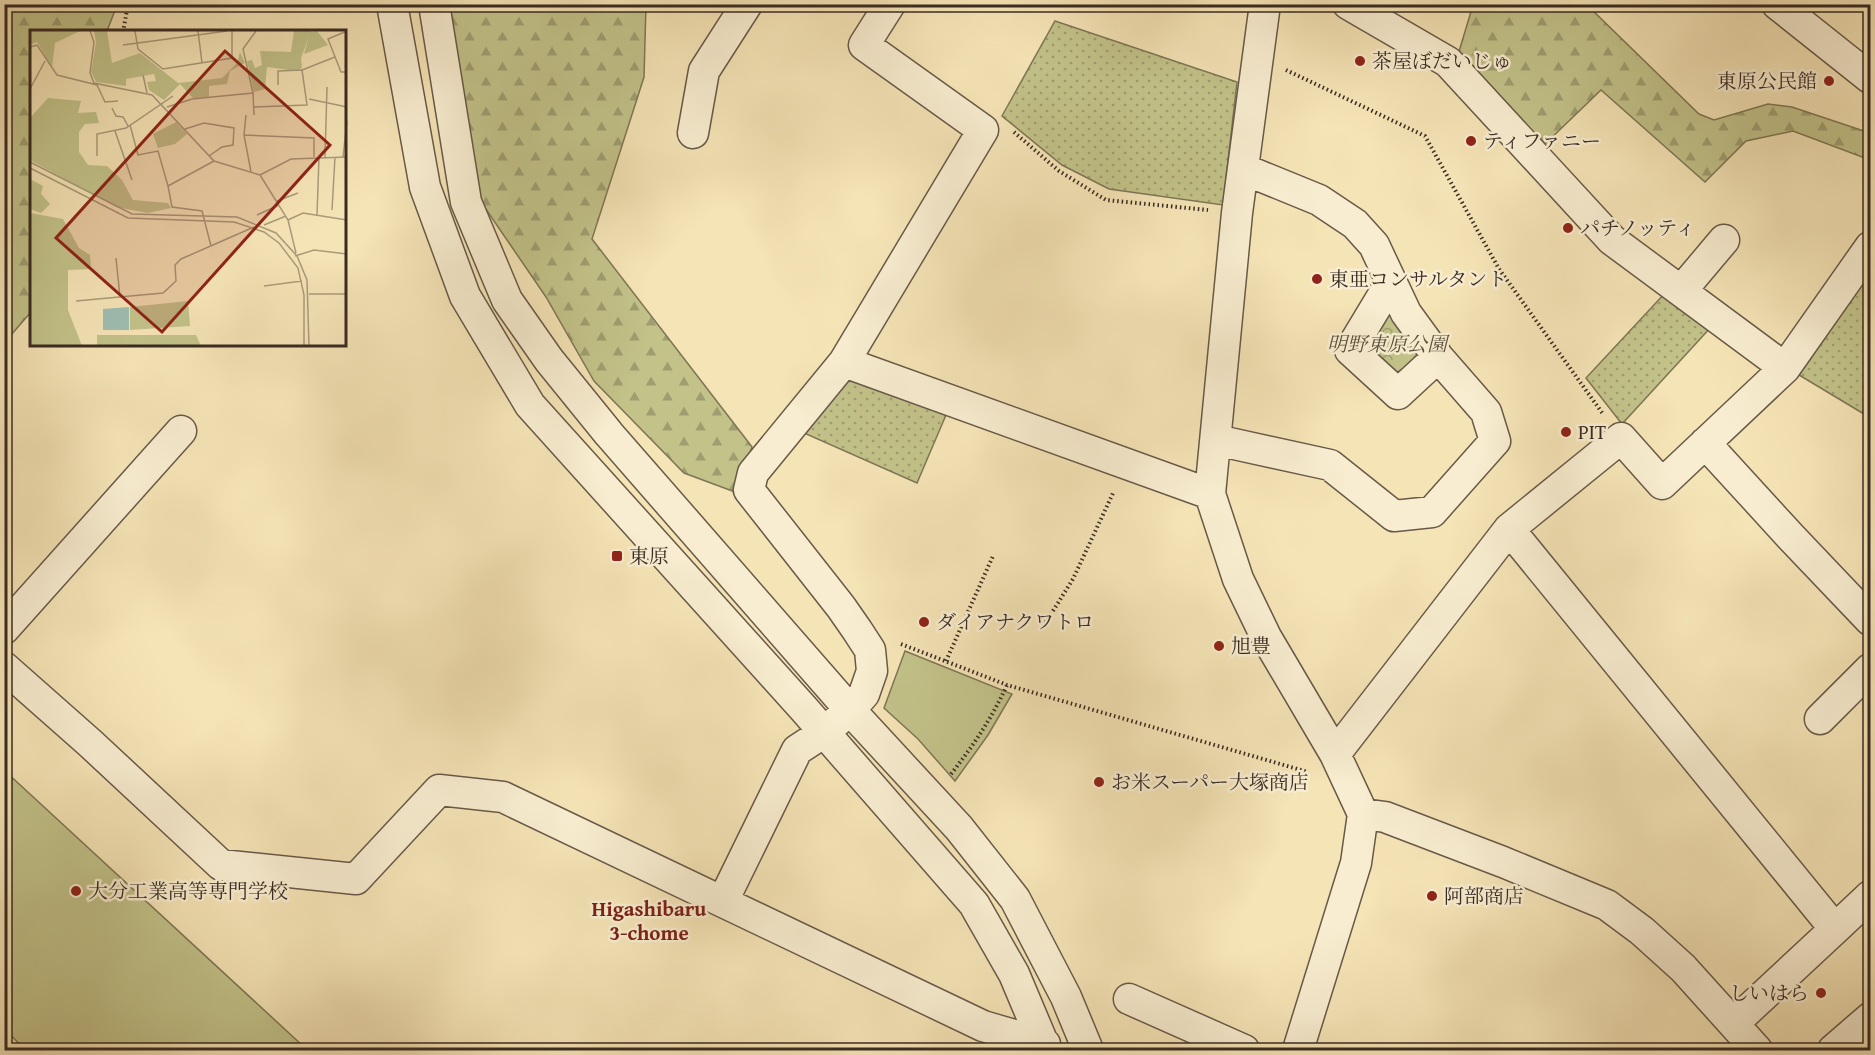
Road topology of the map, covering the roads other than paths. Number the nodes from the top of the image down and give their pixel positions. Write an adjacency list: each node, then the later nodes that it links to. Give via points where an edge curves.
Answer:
1 (392, 4): 29 (street, via 425,187 465,296 530,405)
2 (434, 4): 27 (street, via 466,202 507,300 609,434)
3 (747, 4): 9 (street, via 704,71)
4 (890, 4): 16 (street, via 864,45 983,130)
5 (1265, 4): 10 (street)
6 (1348, 4): 14 (street, via 1448,62 1612,240)
7 (1778, 4): 8 (street)
8 (1870, 78)
9 (693, 133)
10 (1243, 169): 13 (street, via 1319,200 1355,225 1374,245); 19 (street)
11 (1724, 240): 14 (street)
12 (1870, 247): 17 (street)
13 (1391, 282): 15 (street, via 1406,314); 15 (street, via 1350,350 1398,394)
14 (1680, 291): 17 (street)
15 (1438, 357): 19 (street, via 1486,412 1495,441 1432,512 1394,516 1330,465)
16 (844, 362): 21 (street); 27 (street, via 753,473 749,490 870,650 872,671 864,694)
17 (1785, 368): 20 (street)
18 (181, 431): 24 (street)
19 (1215, 440): 21 (street)
20 (1705, 443): 22 (street, via 1662,484 1621,438); 23 (street)
21 (1210, 494): 30 (street, via 1238,579 1266,637)
22 (1509, 529): 30 (street); 34 (street)
23 (1870, 620)
24 (4, 629)
25 (4, 667): 33 (street, via 221,865 356,879 439,790 503,797)
26 (1870, 669): 28 (street)
27 (850, 710): 29 (street); 40 (street, via 958,828 1015,899)
28 (1820, 719)
29 (823, 733): 33 (street, via 797,750); 38 (street, via 974,904 1014,974)
30 (1335, 754): 31 (street)
31 (1364, 814): 37 (street, via 1385,817 1607,905 1683,968); 39 (street, via 1356,863)
32 (1870, 896): 34 (street)
33 (723, 901): 38 (street, via 983,1026)
34 (1835, 929): 37 (street)
35 (1129, 999): 41 (street)
36 (1870, 1018): 43 (street)
37 (1734, 1023): 42 (street)
38 (1046, 1047)
39 (1306, 1047)
40 (1088, 1050)
41 (1244, 1050)
42 (1757, 1050)
43 (1833, 1050)

